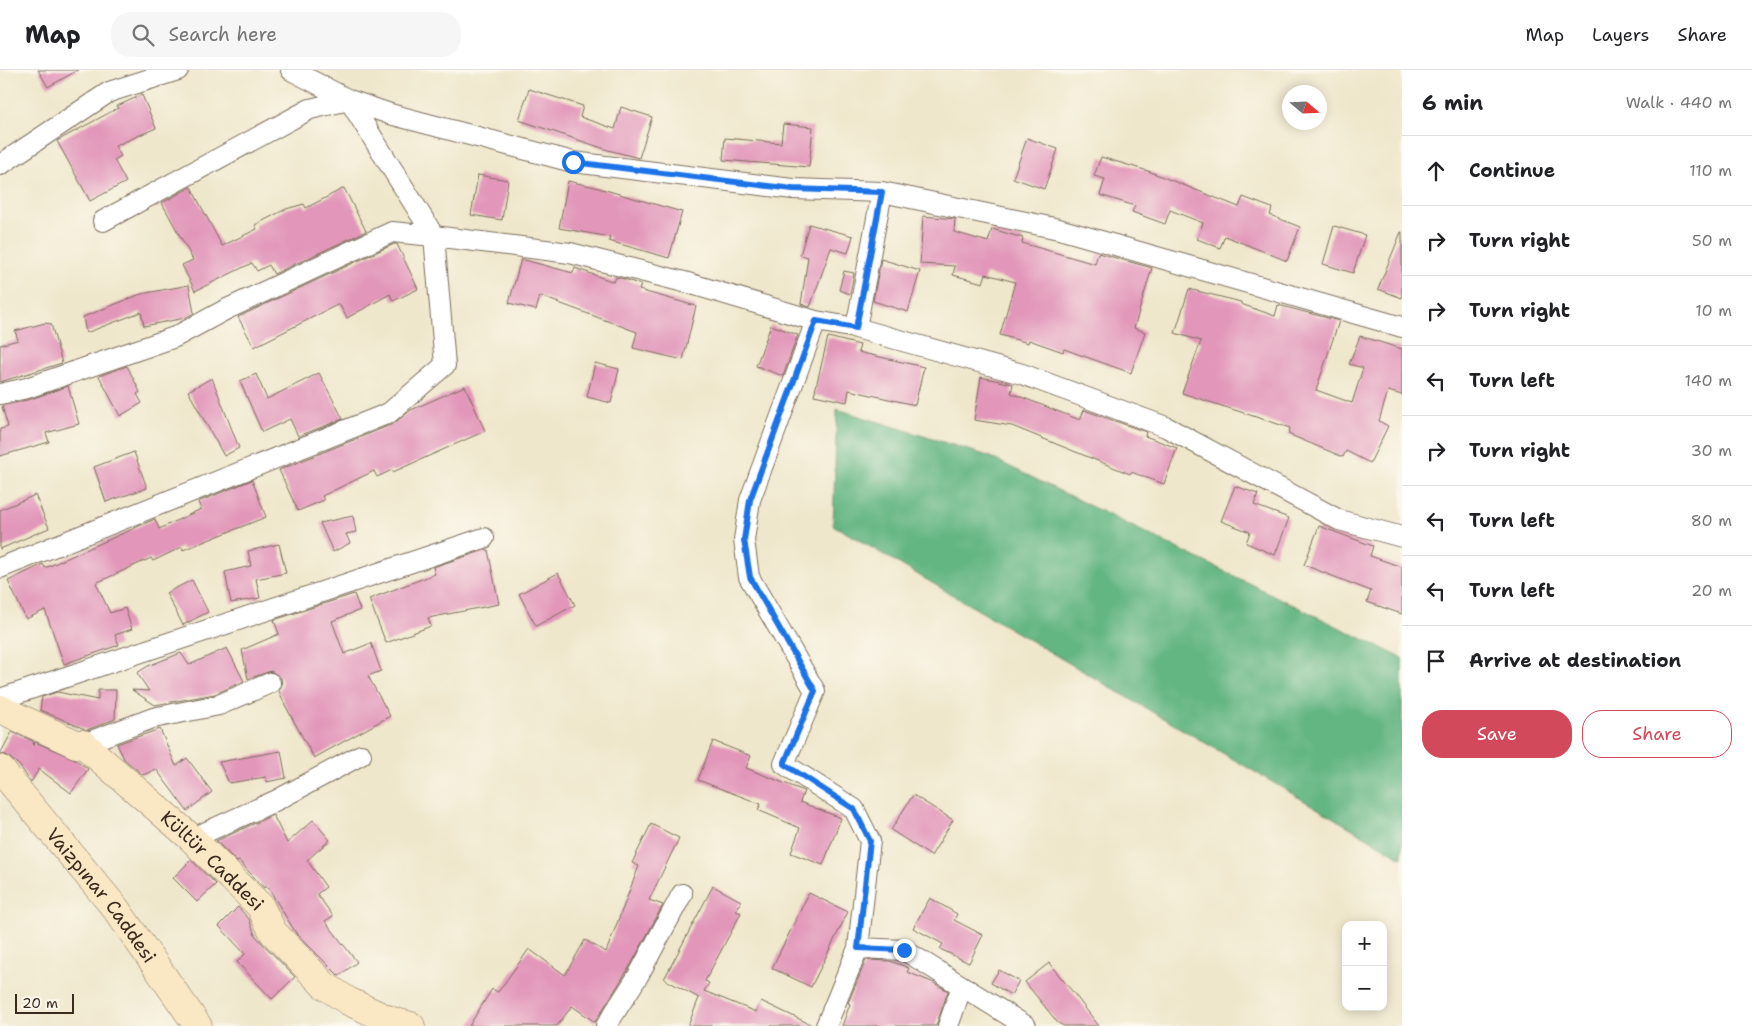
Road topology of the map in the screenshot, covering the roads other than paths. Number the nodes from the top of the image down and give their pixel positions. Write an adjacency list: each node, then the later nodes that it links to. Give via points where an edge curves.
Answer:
1 (178, 70): 4 (street, via 109,92)
2 (291, 70): 3 (street)
3 (349, 100): 5 (street, via 390,114 573,162 793,189); 6 (street, via 310,109); 7 (street)
4 (0, 165)
5 (882, 192): 9 (street, via 1058,230); 10 (street)
6 (103, 221)
7 (434, 236): 8 (street, via 570,253 688,283); 11 (street, via 392,232 225,310 175,337 27,388); 14 (street, via 446,364 389,413)
8 (816, 321): 10 (street); 23 (street, via 750,500 744,540 750,577 815,691 784,764 854,809 870,841)
9 (1402, 326)
10 (856, 328): 12 (street, via 1022,374 1166,427 1338,520)
11 (0, 394)
12 (1402, 537)
13 (484, 538): 16 (street)
14 (0, 568)
15 (270, 683): 18 (street, via 220,705 153,718)
16 (0, 699)
17 (0, 709): 18 (street, Kültür Caddesi, via 76,744)
18 (83, 744): 21 (street, Kültür Caddesi)
19 (361, 755): 21 (street, via 277,800)
20 (0, 769): 25 (street, Vaizpınar Caddesi, via 116,909)
21 (191, 839): 26 (street, Kültür Caddesi, via 260,906 273,932 324,986 348,1001)
22 (682, 894): 27 (street, via 638,976)
23 (858, 948): 24 (street, via 904,950); 28 (street)
24 (962, 986): 29 (street); 30 (street)
25 (198, 1026)
26 (410, 1026)
27 (606, 1026)
28 (826, 1026)
29 (948, 1026)
30 (1026, 1026)

